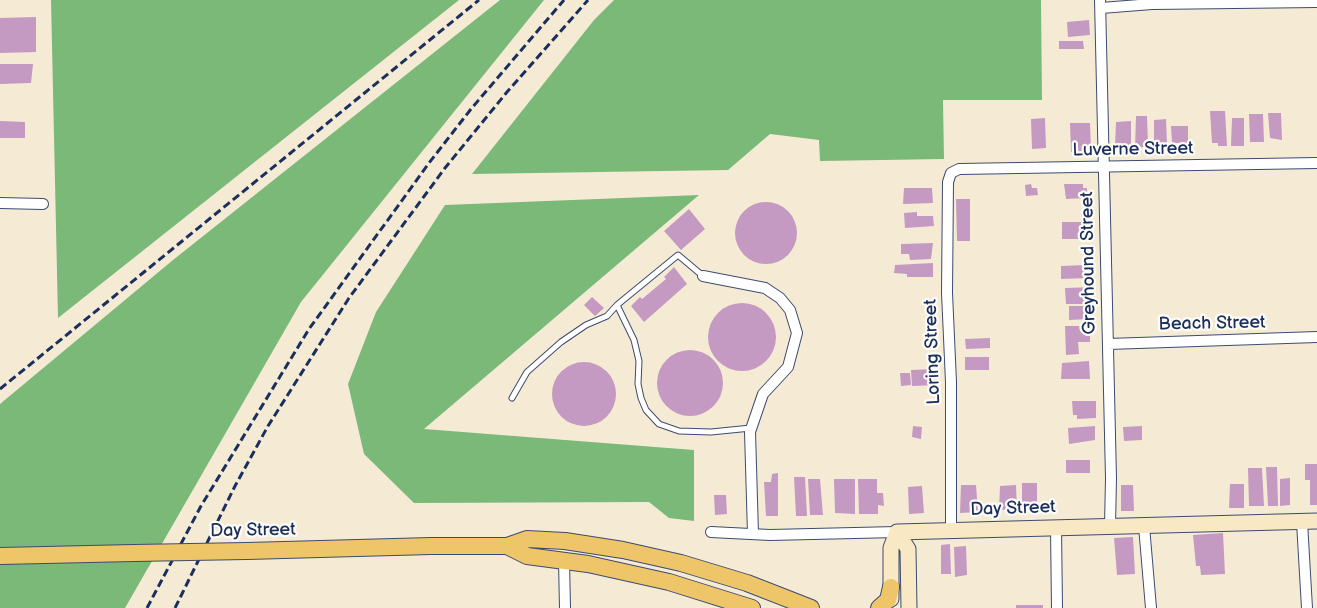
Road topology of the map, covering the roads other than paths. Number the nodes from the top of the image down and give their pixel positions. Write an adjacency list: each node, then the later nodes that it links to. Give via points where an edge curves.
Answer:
1 (1317, 2): 2 (street)
2 (1100, 4): 4 (street, Greyhound Street)
3 (1317, 163): 4 (street, Luverne Street)
4 (1103, 166): 5 (street, Luverne Street, via 959,169); 11 (street, Greyhound Street)
5 (951, 173): 18 (street, Loring Street, via 948,182 947,293 951,382)
6 (0, 203): 7 (street)
7 (44, 204)
8 (703, 276): 9 (lane, via 678,255); 13 (street, via 765,288 790,310 797,333 794,352 788,367 762,394)
9 (618, 305): 12 (lane, via 607,316 561,342 527,372); 13 (lane, via 634,340 641,398 646,410 660,424 679,431)
10 (1317, 337): 11 (street, Beach Street)
11 (1108, 344): 15 (street, Greyhound Street, via 1112,478)
12 (512, 398)
13 (751, 428): 21 (street)
14 (1310, 522): 16 (street, Day Street); 34 (street)
15 (1110, 526): 16 (street, Day Street); 17 (street, Day Street)
16 (1144, 526): 33 (street)
17 (1056, 527): 18 (street, Day Street); 32 (street)
18 (951, 531): 20 (street, Day Street)
19 (711, 532): 21 (street, Day Street)
20 (897, 532): 21 (street, Day Street); 25 (street, via 891,548); 31 (street, via 908,549)
21 (753, 534)
22 (507, 546): 23 (main road, Day Street, bridge); 24 (main road, Day Street, via 527,556); 28 (main road, Day Street, via 527,539 623,550 714,572)
23 (0, 556)
24 (564, 560): 26 (street); 27 (main road, Day Street, via 669,582)
25 (891, 587): 29 (main road, via 888,600); 30 (street)
26 (565, 608)
27 (752, 608)
28 (811, 608)
29 (879, 608)
30 (891, 608)
31 (909, 608)
32 (1057, 608)
33 (1151, 608)
34 (1307, 608)

